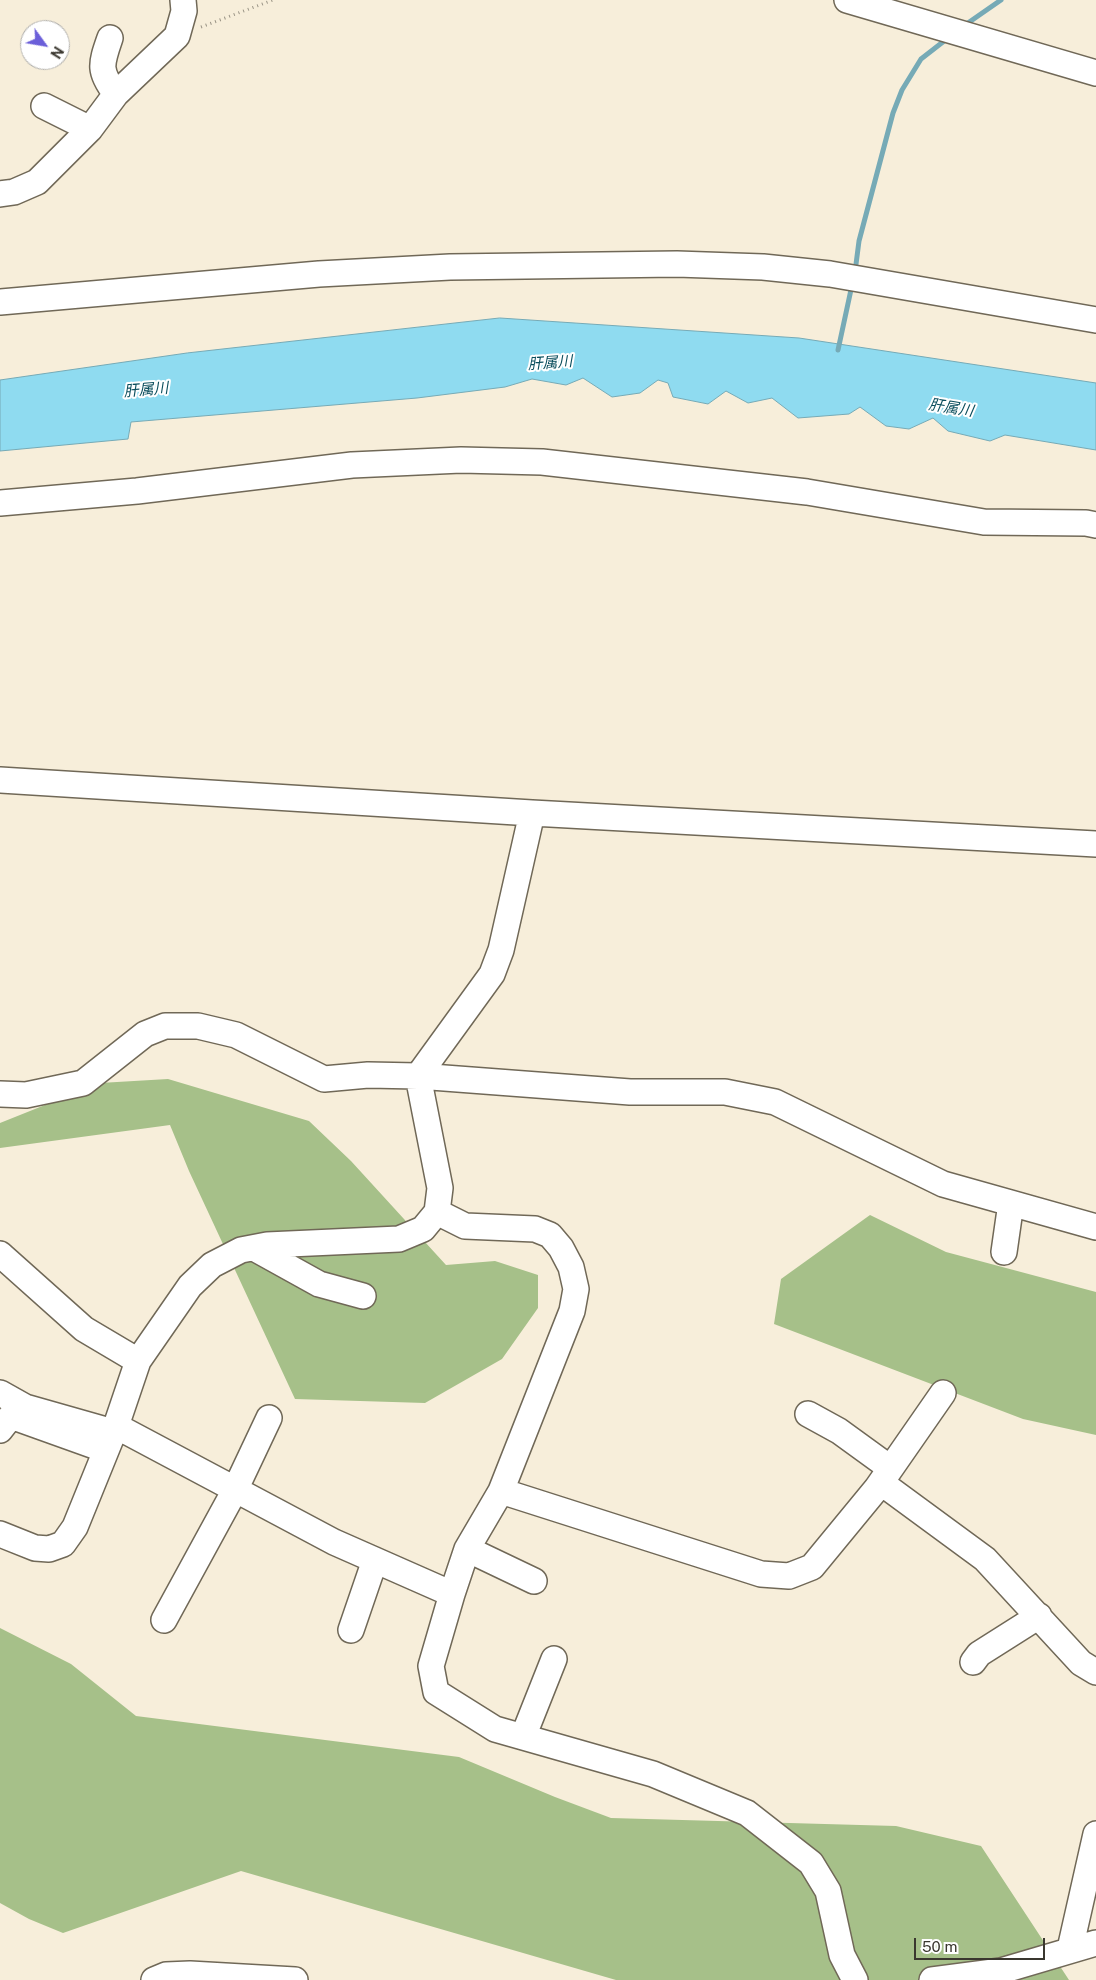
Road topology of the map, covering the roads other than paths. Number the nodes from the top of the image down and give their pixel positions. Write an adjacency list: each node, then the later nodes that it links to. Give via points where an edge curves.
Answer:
1 (183, 0): 5 (street, via 184,10 177,36)
2 (847, 0): 4 (street)
3 (110, 38): 5 (street, via 102,69)
4 (1096, 73)
5 (116, 94): 7 (street)
6 (44, 106): 7 (street)
7 (90, 129): 8 (street, via 37,182)
8 (0, 194)
9 (0, 302): 10 (street, via 356,272 450,267 677,264 763,267 830,274)
10 (1096, 320)
11 (0, 503): 12 (street, via 137,491 352,465 461,460 542,462 777,489 984,522)
12 (1096, 525)
13 (0, 780): 14 (street)
14 (532, 813): 15 (street); 16 (street, via 502,950 492,974)
15 (1096, 844)
16 (418, 1076): 17 (street, via 324,1078 236,1034 198,1026 165,1026 144,1034 83,1082 26,1095); 18 (street, via 630,1092 725,1092 775,1102 943,1184); 19 (street, via 440,1188)
17 (0, 1094)
18 (1011, 1203): 20 (street); 22 (street)
19 (437, 1212): 21 (street, via 422,1229 399,1239); 34 (street, via 465,1226 535,1229 550,1235 571,1267 576,1289 572,1311)
20 (1096, 1227)
21 (254, 1248): 24 (street, via 319,1284); 25 (street, via 241,1250 212,1266 190,1286)
22 (1004, 1252)
23 (0, 1254): 25 (street, via 84,1329)
24 (363, 1296)
25 (138, 1361): 31 (street)
26 (0, 1393): 31 (street, via 25,1407)
27 (943, 1393): 32 (street)
28 (808, 1414): 32 (street, via 839,1431)
29 (269, 1418): 33 (street)
30 (4, 1419): 31 (street)
31 (112, 1436): 33 (street); 35 (street, via 75,1527 63,1544 49,1549 35,1548)
32 (884, 1478): 34 (street, via 812,1567 789,1576 761,1574); 40 (street, via 887,1487 985,1559)
33 (235, 1490): 37 (street); 41 (street)
34 (501, 1491): 36 (street)
35 (0, 1534)
36 (467, 1549): 38 (street); 39 (street)
37 (375, 1560): 39 (street); 42 (street)
38 (534, 1581)
39 (452, 1594): 46 (street, via 431,1666 436,1692 496,1729)
40 (1039, 1616): 44 (street, via 979,1654); 45 (street)
41 (164, 1620)
42 (350, 1630)
43 (554, 1659): 46 (street)
44 (973, 1662)
45 (1091, 1662)
46 (523, 1737): 52 (street, via 653,1774 747,1813 811,1863 828,1891 842,1955)
47 (1096, 1834): 49 (street)
48 (1096, 1943): 49 (street)
49 (1070, 1949): 53 (street, via 1001,1970)
50 (154, 1980): 51 (street, via 166,1975 190,1974)
51 (295, 1980)
52 (855, 1980)
53 (932, 1980)

